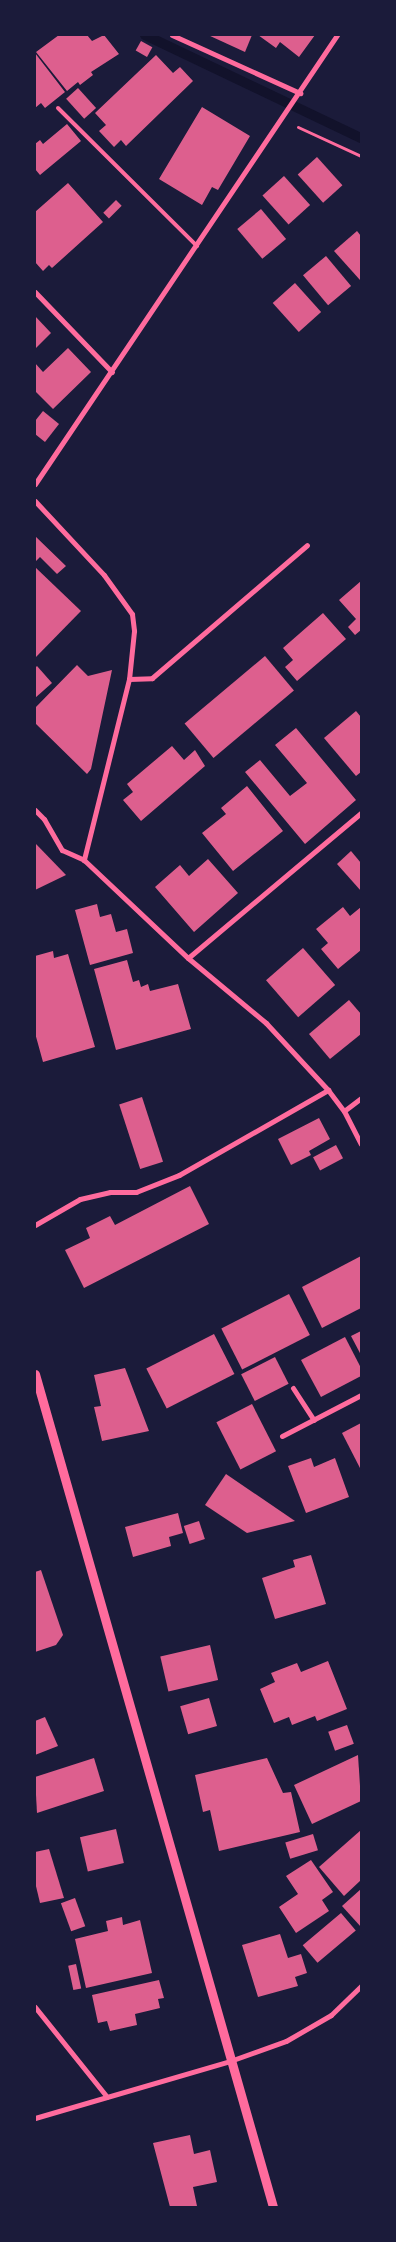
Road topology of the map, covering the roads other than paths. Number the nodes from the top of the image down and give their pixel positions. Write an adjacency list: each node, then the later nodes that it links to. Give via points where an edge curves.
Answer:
1 (172, 35): 3 (street)
2 (337, 35): 3 (street)
3 (300, 93): 5 (street)
4 (58, 108): 5 (lane)
5 (197, 246): 7 (street)
6 (35, 292): 7 (street)
7 (112, 372): 8 (street)
8 (35, 484)
9 (35, 501): 11 (street, via 104,575 132,614 134,631)
10 (308, 545): 11 (street, via 152,678)
11 (129, 679): 14 (street)
12 (35, 810): 14 (street, via 62,850)
13 (361, 813): 15 (street)
14 (84, 860): 15 (street)
15 (188, 958): 16 (street, via 266,1023)
16 (328, 1090): 18 (street); 20 (street, via 179,1175 136,1192 110,1192 80,1199)
17 (361, 1098): 18 (street)
18 (344, 1111): 19 (street)
19 (361, 1144)
20 (35, 1224)
21 (35, 1374): 28 (street, via 118,1655)
22 (294, 1388): 24 (street)
23 (361, 1395): 24 (street)
24 (314, 1420): 25 (street)
25 (282, 1436)
26 (361, 1986): 28 (street, via 331,2015 286,2041)
27 (35, 2007): 29 (street)
28 (230, 2061): 29 (street); 31 (street)
29 (107, 2097): 30 (street)
30 (35, 2118)
31 (273, 2207)

